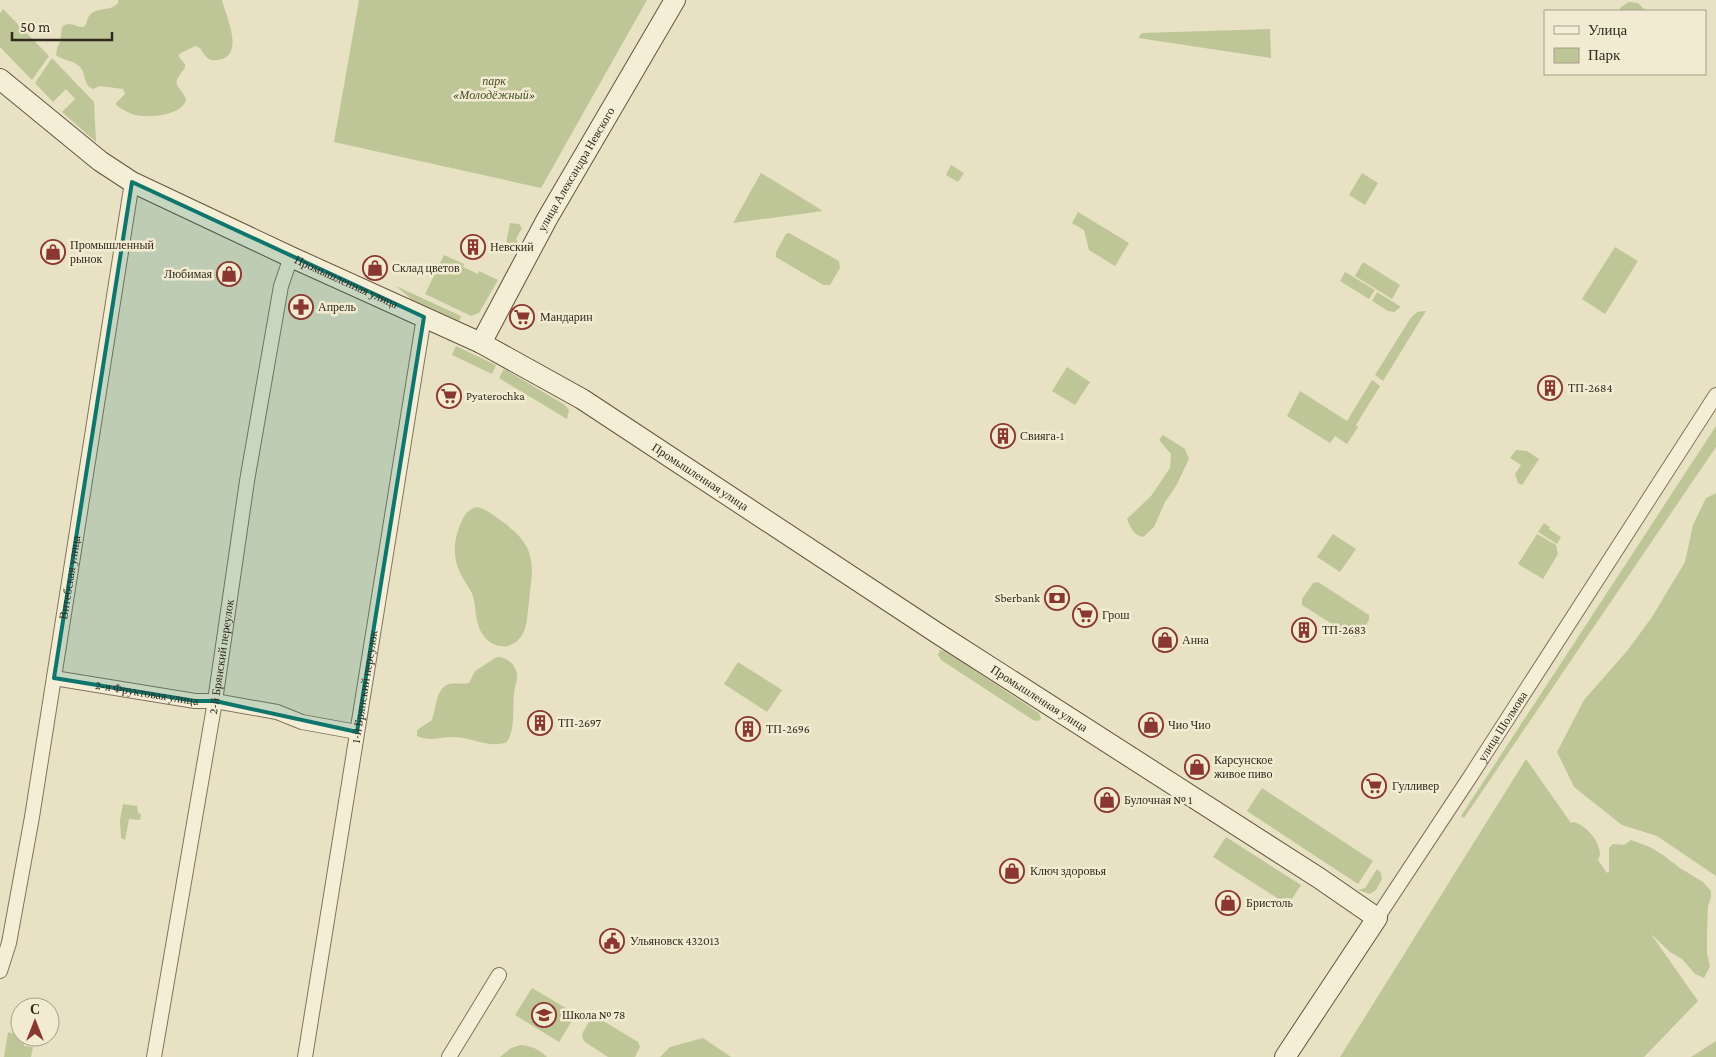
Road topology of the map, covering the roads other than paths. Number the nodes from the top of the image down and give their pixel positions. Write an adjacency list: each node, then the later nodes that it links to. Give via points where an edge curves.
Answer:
1 (675, 0): 6 (street, улица Александра Невского, via 547,220)
2 (0, 79): 3 (street, Промышленная улица, via 100,161)
3 (132, 182): 4 (street, Промышленная улица); 8 (street, Витебская улица)
4 (291, 257): 5 (street, Промышленная улица); 9 (street, 2-й Брянский переулок, via 280,286)
5 (424, 317): 6 (street, Промышленная улица); 10 (street, 1-й Брянский переулок)
6 (482, 343): 11 (street, Промышленная улица, via 606,415)
7 (1716, 395): 11 (street, улица Шолмова)
8 (54, 678): 9 (street, 2-я Фруктовая улица, via 195,701); 12 (street, Витебская улица, via 8,948)
9 (215, 701): 10 (street, 2-я Фруктовая улица); 14 (street, 2-й Брянский переулок)
10 (357, 732): 15 (street, 1-й Брянский переулок)
11 (1377, 918): 17 (street, улица Шолмова)
12 (0, 971)
13 (499, 975): 16 (street)
14 (154, 1057)
15 (305, 1057)
16 (449, 1057)
17 (1285, 1057)

